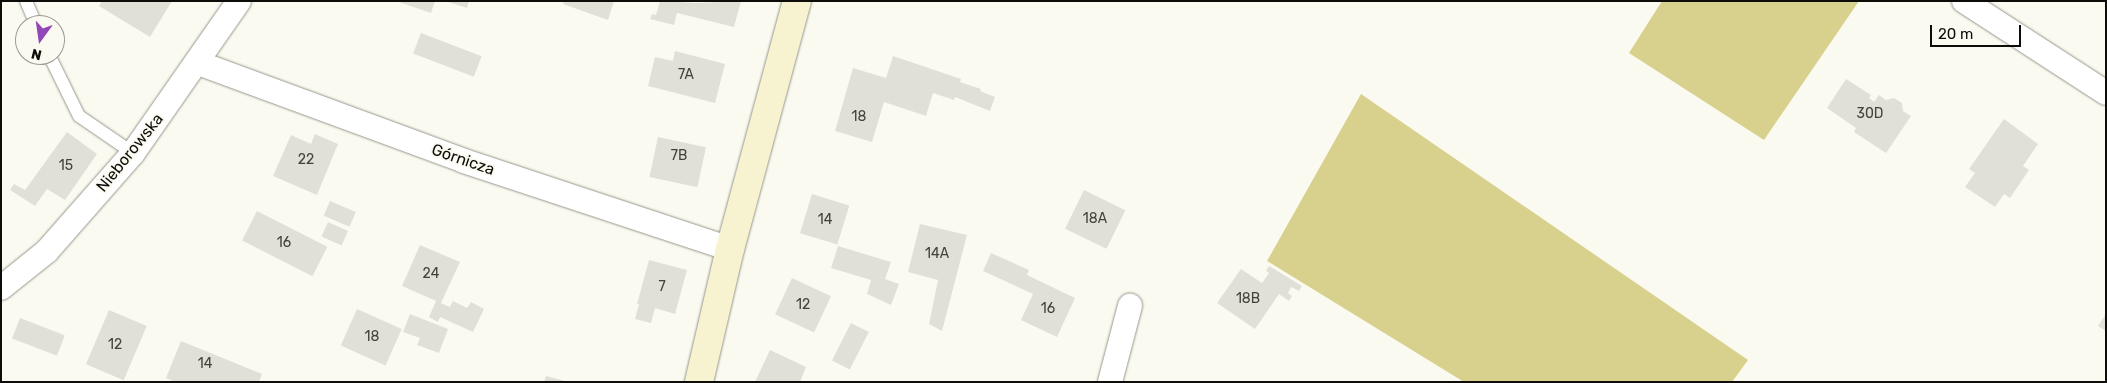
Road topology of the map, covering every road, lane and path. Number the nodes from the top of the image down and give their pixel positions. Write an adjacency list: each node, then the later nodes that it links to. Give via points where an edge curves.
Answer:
1 (26, 1): 5 (lane)
2 (239, 1): 6 (street, Nieborowska)
3 (797, 1): 10 (street)
4 (1964, 1): 8 (street)
5 (32, 15)
6 (198, 63): 9 (street, Nieborowska); 10 (street, Górnicza, via 464,161)
7 (54, 65): 9 (lane, via 79,116)
8 (2106, 93)
9 (133, 153): 11 (street, Nieborowska, via 47,251)
10 (730, 249): 13 (street)
11 (1, 288)
12 (1130, 306): 14 (street)
13 (699, 382)
14 (1110, 382)

